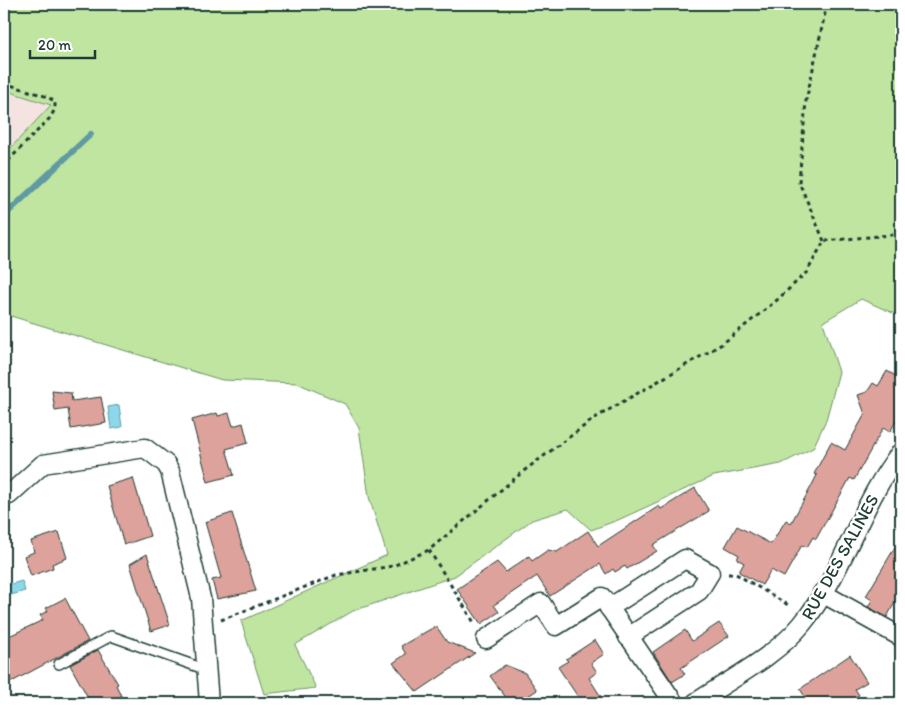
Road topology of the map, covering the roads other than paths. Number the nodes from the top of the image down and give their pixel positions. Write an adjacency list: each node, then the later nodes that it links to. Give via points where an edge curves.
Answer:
1 (901, 452): 3 (street, RUE DES SALINES, via 884,477)
2 (9, 495): 9 (street, via 43,464 145,448 166,464 201,598)
3 (822, 593): 6 (street); 12 (street, RUE DES SALINES, via 808,617 787,640)
4 (609, 608): 5 (street); 5 (street, via 685,559 710,573 699,591); 7 (street, via 602,597 556,626 541,603)
5 (628, 636): 11 (street)
6 (901, 638)
7 (486, 640)
8 (59, 664): 9 (lane, via 111,636)
9 (207, 670): 10 (street)
10 (209, 703)
11 (674, 703)
12 (695, 703)

